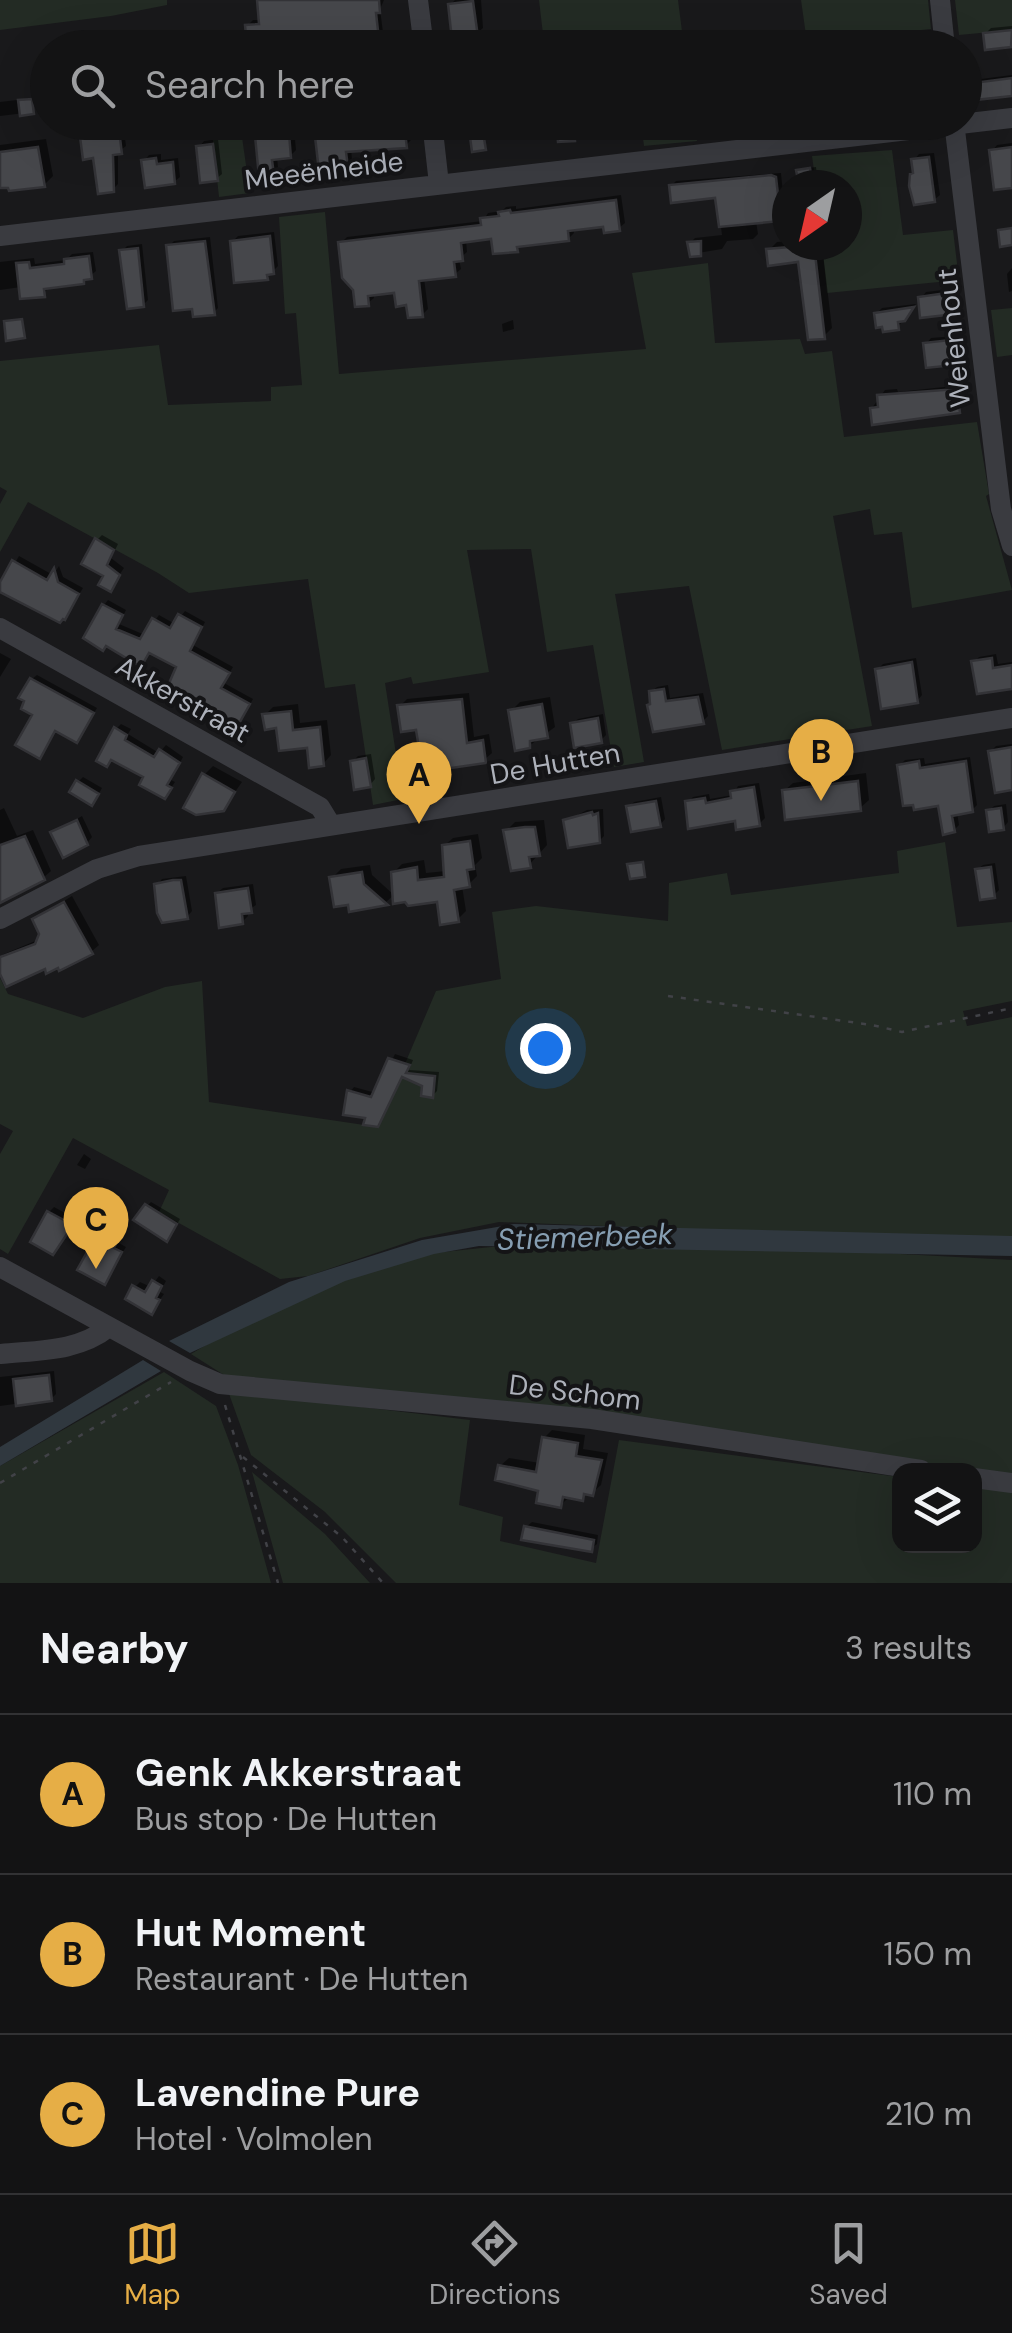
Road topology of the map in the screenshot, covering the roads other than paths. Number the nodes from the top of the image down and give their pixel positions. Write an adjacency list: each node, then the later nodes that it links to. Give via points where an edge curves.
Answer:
1 (418, 0): 3 (street)
2 (940, 0): 4 (street)
3 (422, 30)
4 (943, 30)
5 (1012, 118): 6 (street, Meeënheide)
6 (982, 121)
7 (434, 140): 10 (street)
8 (816, 140): 10 (street, Meeënheide)
9 (956, 140): 12 (street, Weienhout, via 998,490)
10 (438, 184): 11 (street, Meeënheide)
11 (0, 236)
12 (1012, 546)
13 (0, 628): 15 (street, Akkerstraat, via 320,807)
14 (1012, 718): 15 (street, De Hutten)
15 (331, 825): 16 (street, De Hutten, via 139,856 98,869)
16 (0, 919)
17 (0, 1267): 18 (street)
18 (109, 1327): 19 (street, via 76,1346); 20 (street, De Schom, via 220,1384 592,1419)
19 (0, 1354)
20 (892, 1466)
21 (982, 1479): 22 (street)
22 (1012, 1484)

